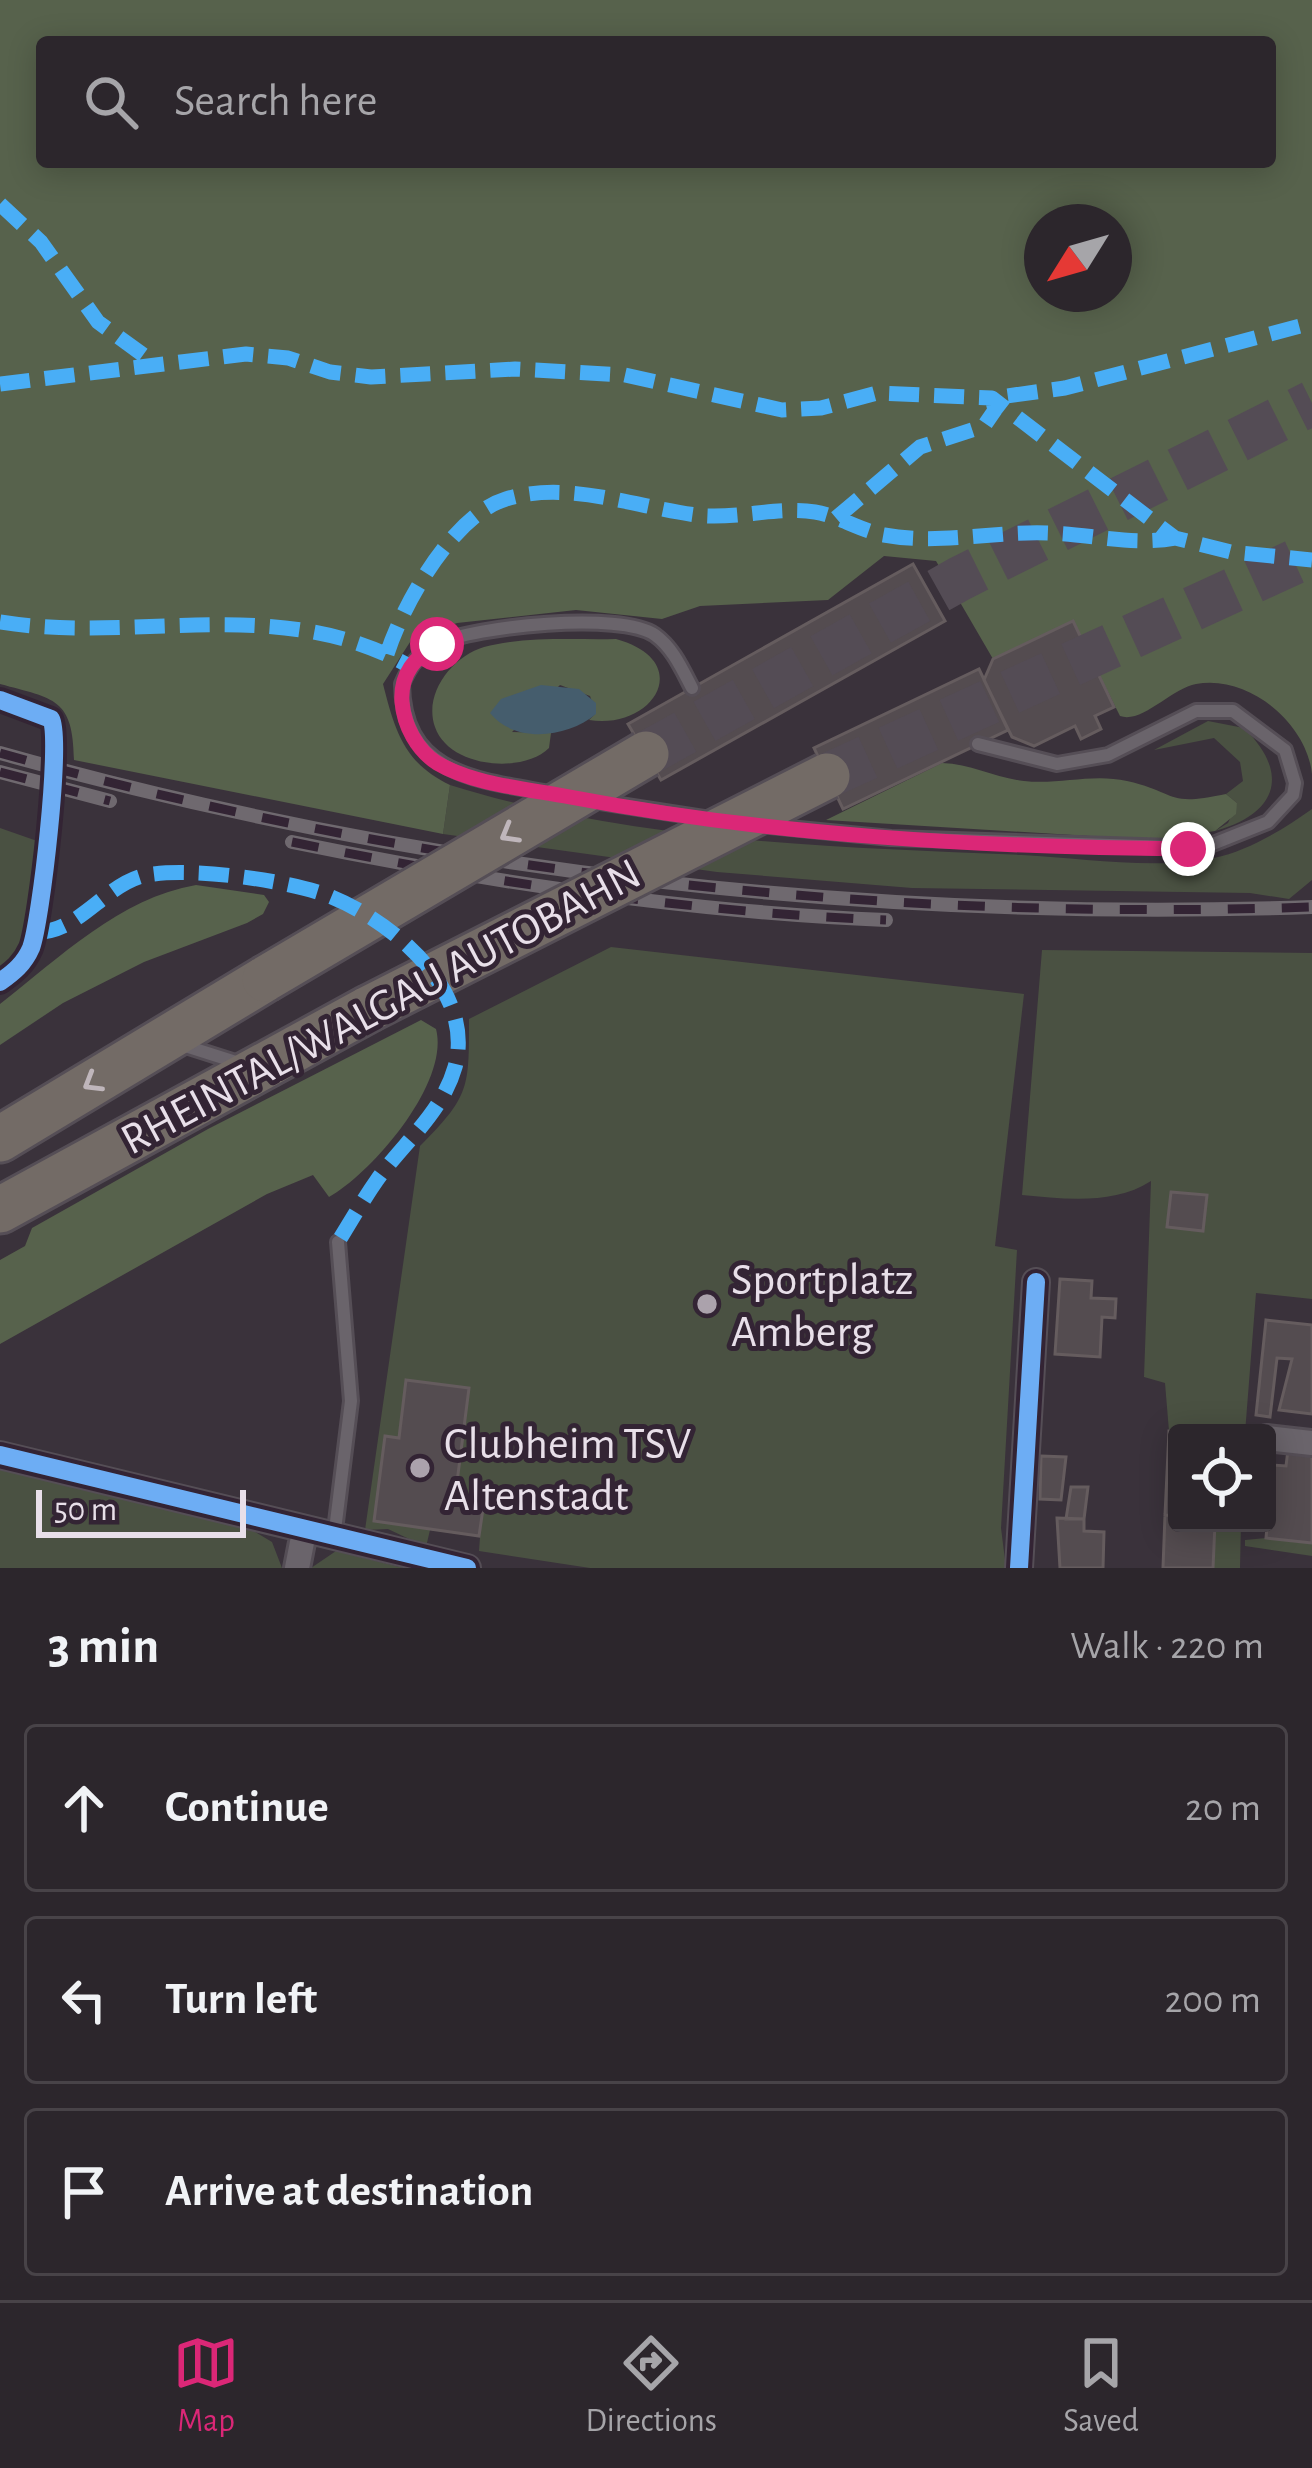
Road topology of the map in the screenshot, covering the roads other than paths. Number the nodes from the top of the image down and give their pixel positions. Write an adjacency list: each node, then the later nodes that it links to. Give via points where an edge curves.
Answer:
1 (692, 688): 6 (lane, via 654,634 626,624 541,627 456,636 422,652 402,684 402,707 422,750 470,775 643,811 890,838 1203,848 1268,822)
2 (978, 744): 6 (lane, via 1057,764 1108,755 1214,708 1270,735 1285,751)
3 (646, 754): 7 (highway, RHEINTAL/WALGAU AUTOBAHN, one-way to 7, bridge)
4 (827, 776): 8 (highway, RHEINTAL/WALGAU AUTOBAHN, bridge)
5 (1312, 782): 6 (lane)
6 (1294, 783)
7 (166, 1039): 8 (lane); 9 (highway, RHEINTAL/WALGAU AUTOBAHN, one-way to 9)
8 (254, 1070): 10 (highway, RHEINTAL/WALGAU AUTOBAHN)
9 (0, 1138)
10 (0, 1210)
11 (338, 1242): 17 (lane, via 351,1402)
12 (1036, 1282): 20 (street)
13 (1276, 1439): 14 (street)
14 (1312, 1443)
15 (0, 1454): 16 (street)
16 (304, 1532): 17 (street); 18 (street)
17 (334, 1538): 19 (street)
18 (297, 1568)
19 (467, 1568)
20 (1019, 1568)

